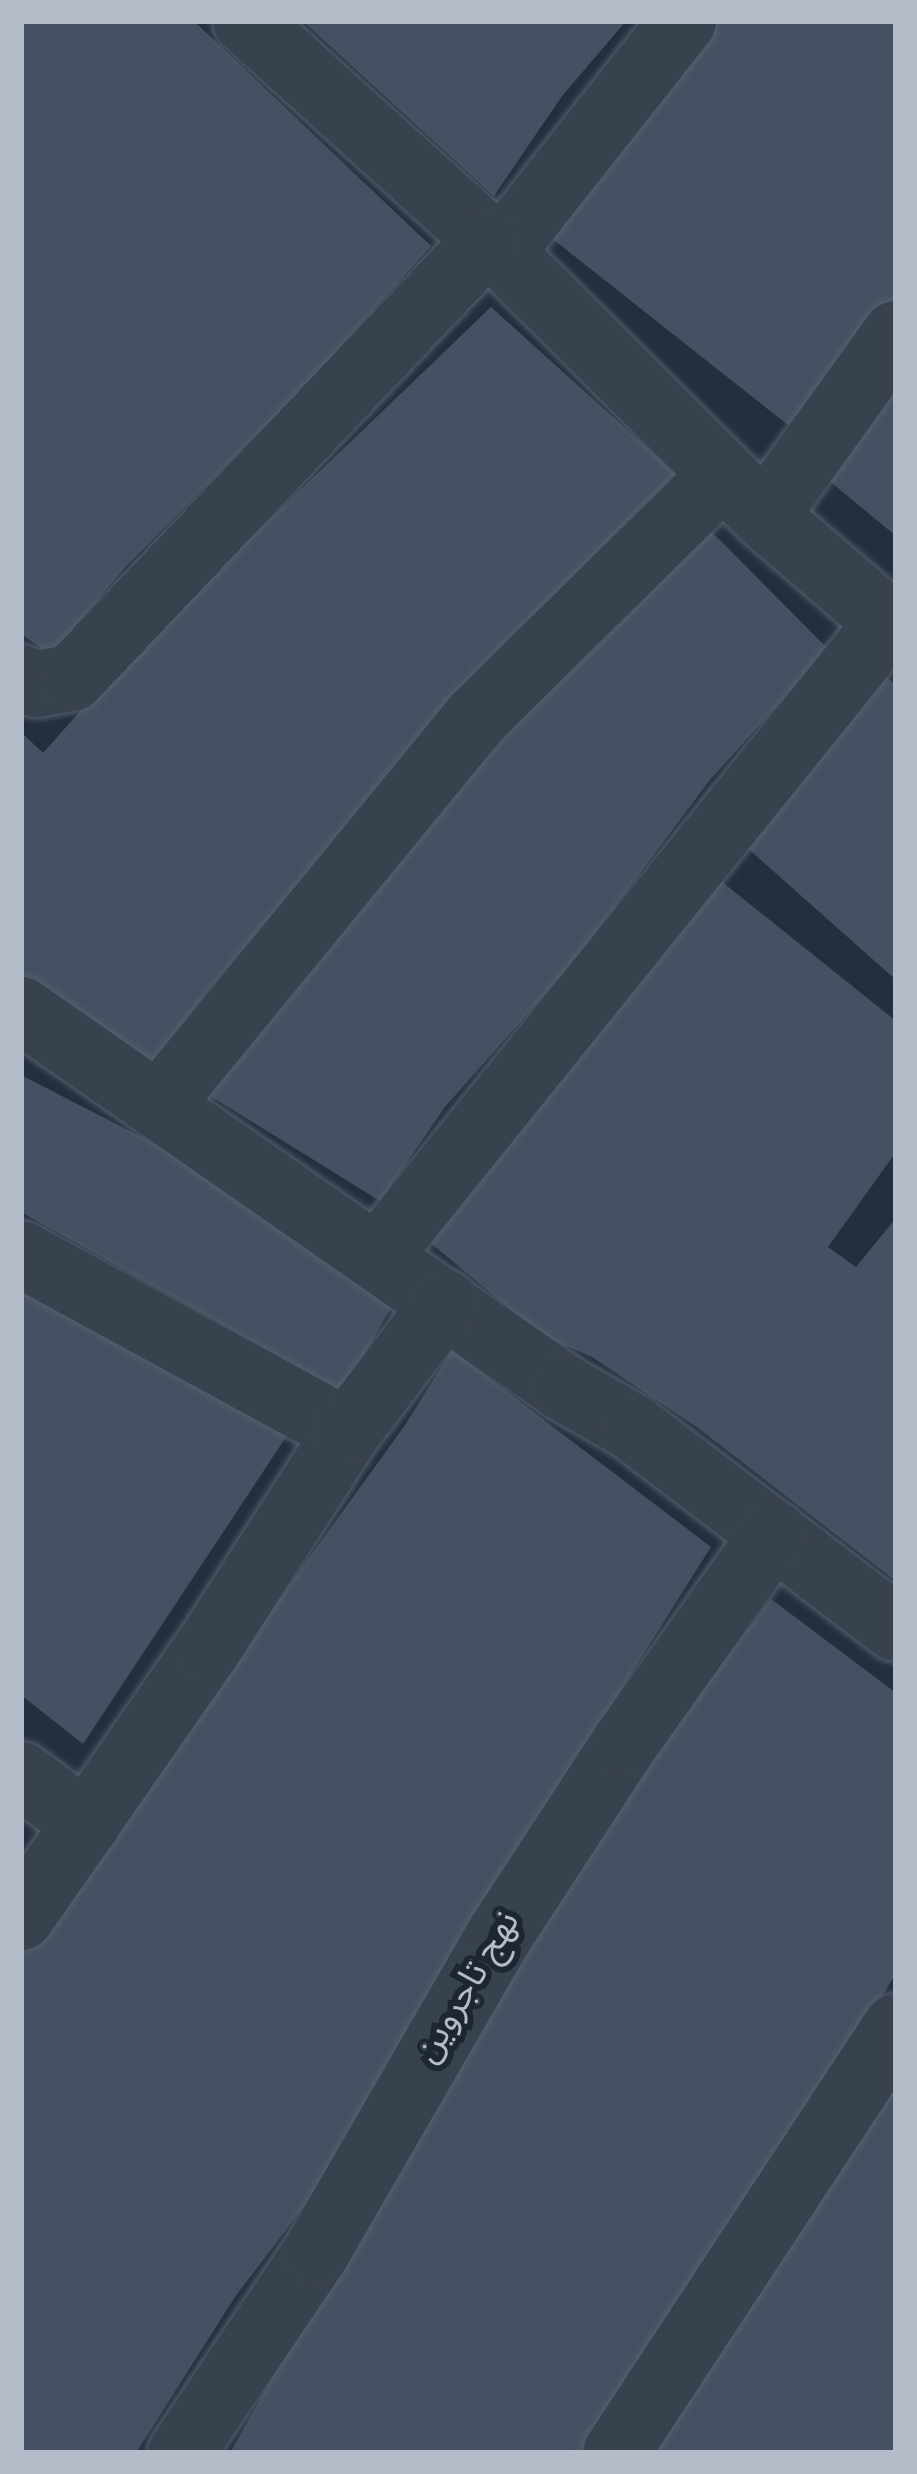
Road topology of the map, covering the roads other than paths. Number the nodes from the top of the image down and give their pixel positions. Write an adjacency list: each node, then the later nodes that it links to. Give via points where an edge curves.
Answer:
1 (683, 21): 3 (street)
2 (253, 23): 3 (street)
3 (494, 247): 5 (street); 7 (street, via 81,669 52,682)
4 (896, 334): 5 (street)
5 (744, 495): 6 (street); 9 (street, via 477,717)
6 (892, 626): 11 (street)
7 (21, 678)
8 (21, 1010): 9 (street)
9 (158, 1106): 11 (street)
10 (21, 1254): 13 (street)
11 (377, 1257): 12 (street)
12 (445, 1303): 13 (street); 14 (street)
13 (346, 1432): 17 (street)
14 (774, 1533): 15 (street); 20 (street, نهج تاجروين, via 501,1933 316,2253)
15 (896, 1628)
16 (21, 1775): 17 (street)
17 (87, 1823): 18 (street)
18 (21, 1917)
19 (896, 2027): 21 (street)
20 (181, 2453)
21 (616, 2453)

